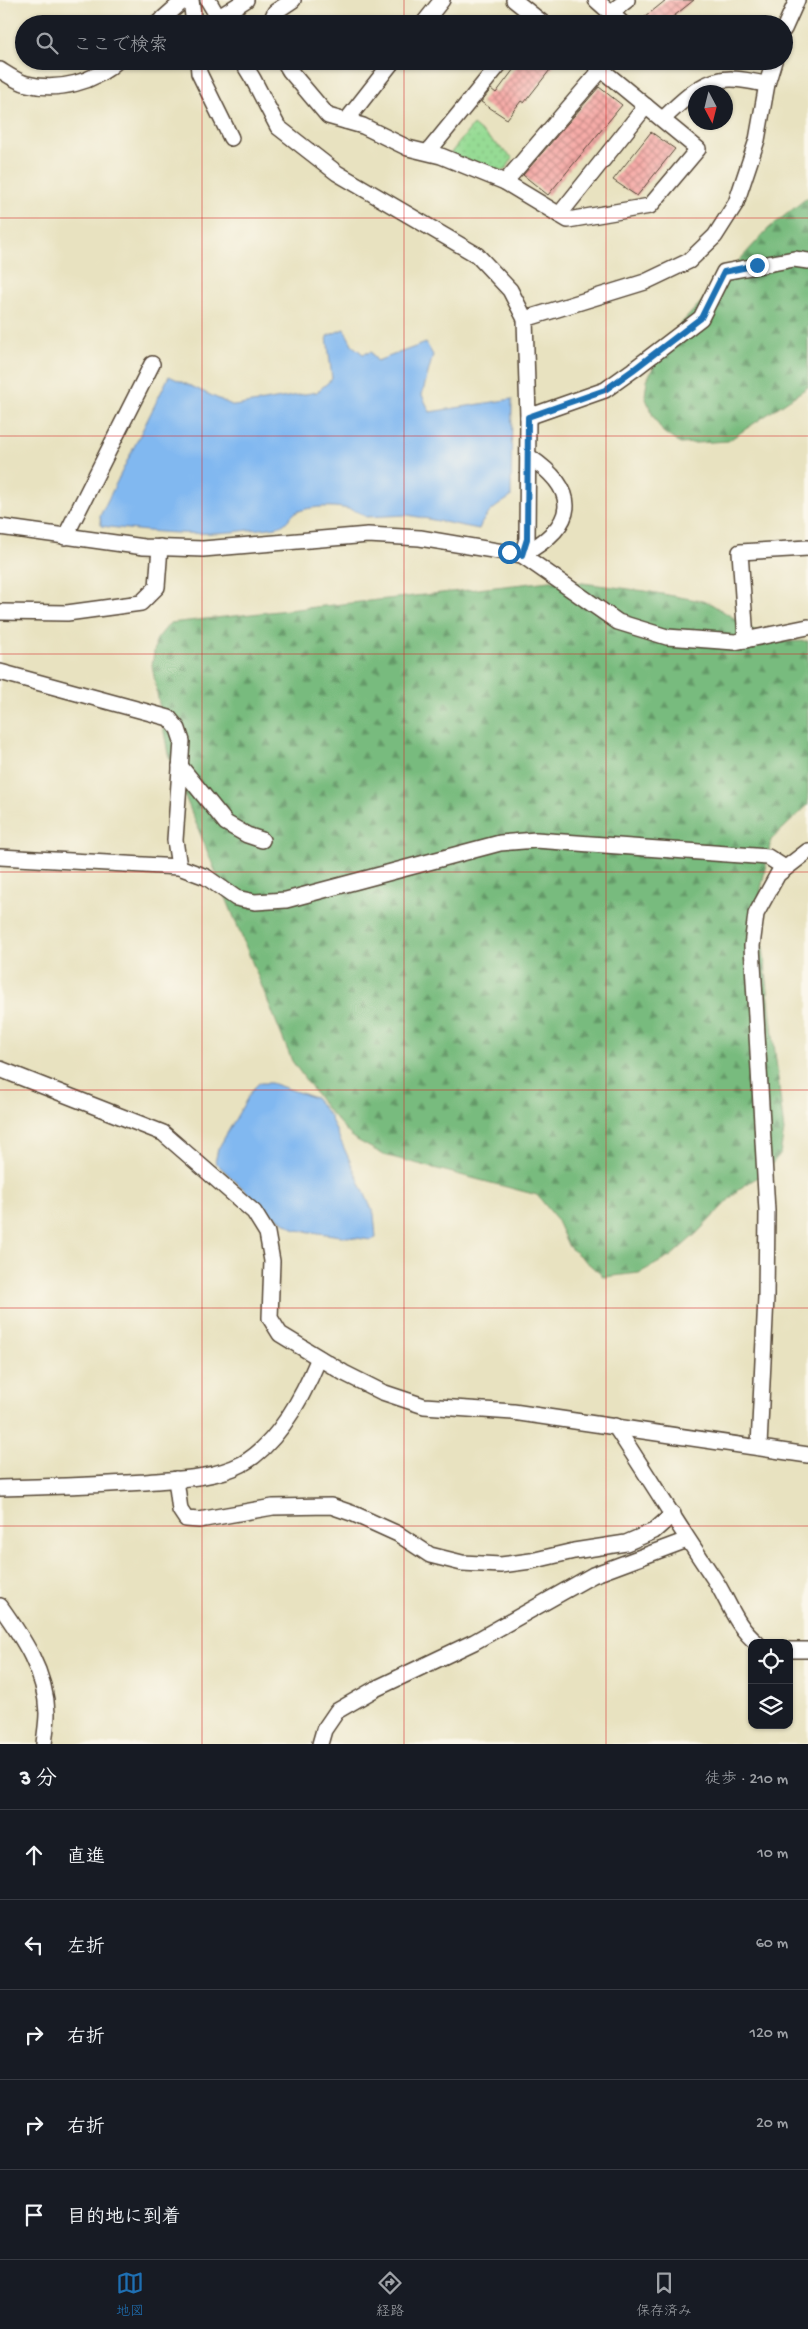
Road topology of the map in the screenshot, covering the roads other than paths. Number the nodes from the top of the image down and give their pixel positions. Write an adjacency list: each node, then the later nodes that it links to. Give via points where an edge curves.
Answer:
1 (184, 0): 12 (street)
2 (191, 0): 13 (street)
3 (246, 0): 15 (street)
4 (293, 0): 16 (street)
5 (442, 0): 17 (street)
6 (514, 0): 18 (street)
7 (596, 0): 11 (street)
8 (627, 0): 11 (street)
9 (798, 0): 20 (street)
10 (210, 1): 14 (street)
11 (610, 13): 19 (street)
12 (167, 15)
13 (193, 15)
14 (217, 15)
15 (226, 15)
16 (274, 15)
17 (430, 15)
18 (530, 15)
19 (612, 15)
20 (791, 15)
21 (0, 70): 22 (street, via 27,84 57,87 82,82)
22 (108, 70)
23 (199, 70): 35 (street)
24 (248, 70): 40 (street, via 278,127 337,173 477,255 510,290)
25 (289, 70): 34 (street, via 328,116)
26 (386, 70): 34 (street)
27 (495, 70): 36 (street)
28 (592, 70): 37 (street)
29 (602, 70): 32 (street)
30 (771, 70): 31 (street)
31 (767, 84): 33 (street, via 732,79 711,82 690,94); 40 (street, via 756,140 736,203 715,236 696,255 645,282)
32 (646, 106): 33 (street); 38 (street)
33 (663, 119): 38 (street, via 698,149 650,206 568,220)
34 (346, 121): 36 (street, via 408,148)
35 (231, 138)
36 (428, 152): 37 (street)
37 (505, 182): 38 (street)
38 (559, 215)
39 (806, 259): 42 (street, via 724,272 701,318 633,370 605,390)
40 (525, 319): 42 (street)
41 (152, 364): 45 (street)
42 (528, 417): 43 (street)
43 (528, 456): 48 (street, via 527,539); 48 (street, via 562,487 566,514 559,527 540,545)
44 (0, 527): 45 (street)
45 (65, 537): 46 (street)
46 (160, 547): 48 (street, via 203,549 368,535 420,538); 49 (street, via 157,587 141,603 67,614)
47 (808, 548): 51 (street, via 740,552)
48 (522, 555): 51 (street, via 618,622 667,637)
49 (0, 612)
50 (808, 627): 51 (street)
51 (746, 640)
52 (0, 672): 53 (street, via 169,718 182,741)
53 (180, 766): 54 (street, via 226,823); 57 (street, via 175,840)
54 (262, 840)
55 (808, 851): 58 (street)
56 (0, 857): 57 (street)
57 (180, 867): 58 (street, via 206,877 236,898 255,902 286,900 500,843 536,840 768,857)
58 (785, 868): 62 (street, via 778,874 756,914 752,946 767,1211)
59 (0, 1069): 60 (street, via 163,1133 254,1212 267,1232 272,1261 270,1318 280,1334)
60 (319, 1358): 61 (street, via 382,1392 424,1406 513,1412); 64 (street, via 307,1387 284,1424 266,1444 242,1464 197,1478)
61 (615, 1426): 62 (street); 66 (street)
62 (759, 1446): 63 (street)
63 (808, 1455)
64 (176, 1479): 65 (street); 66 (street, via 180,1510 186,1519 199,1520 273,1507 331,1506 398,1534 430,1555 462,1563 501,1565 626,1543 654,1531)
65 (0, 1488)
66 (673, 1514): 67 (street)
67 (687, 1540): 69 (street, via 714,1578 741,1628); 73 (street, via 593,1575 474,1642 337,1711 324,1730)
68 (0, 1606): 72 (street, via 27,1644 40,1675 47,1713)
69 (753, 1639)
70 (793, 1650): 71 (street)
71 (808, 1650)
72 (44, 1744)
73 (320, 1744)

